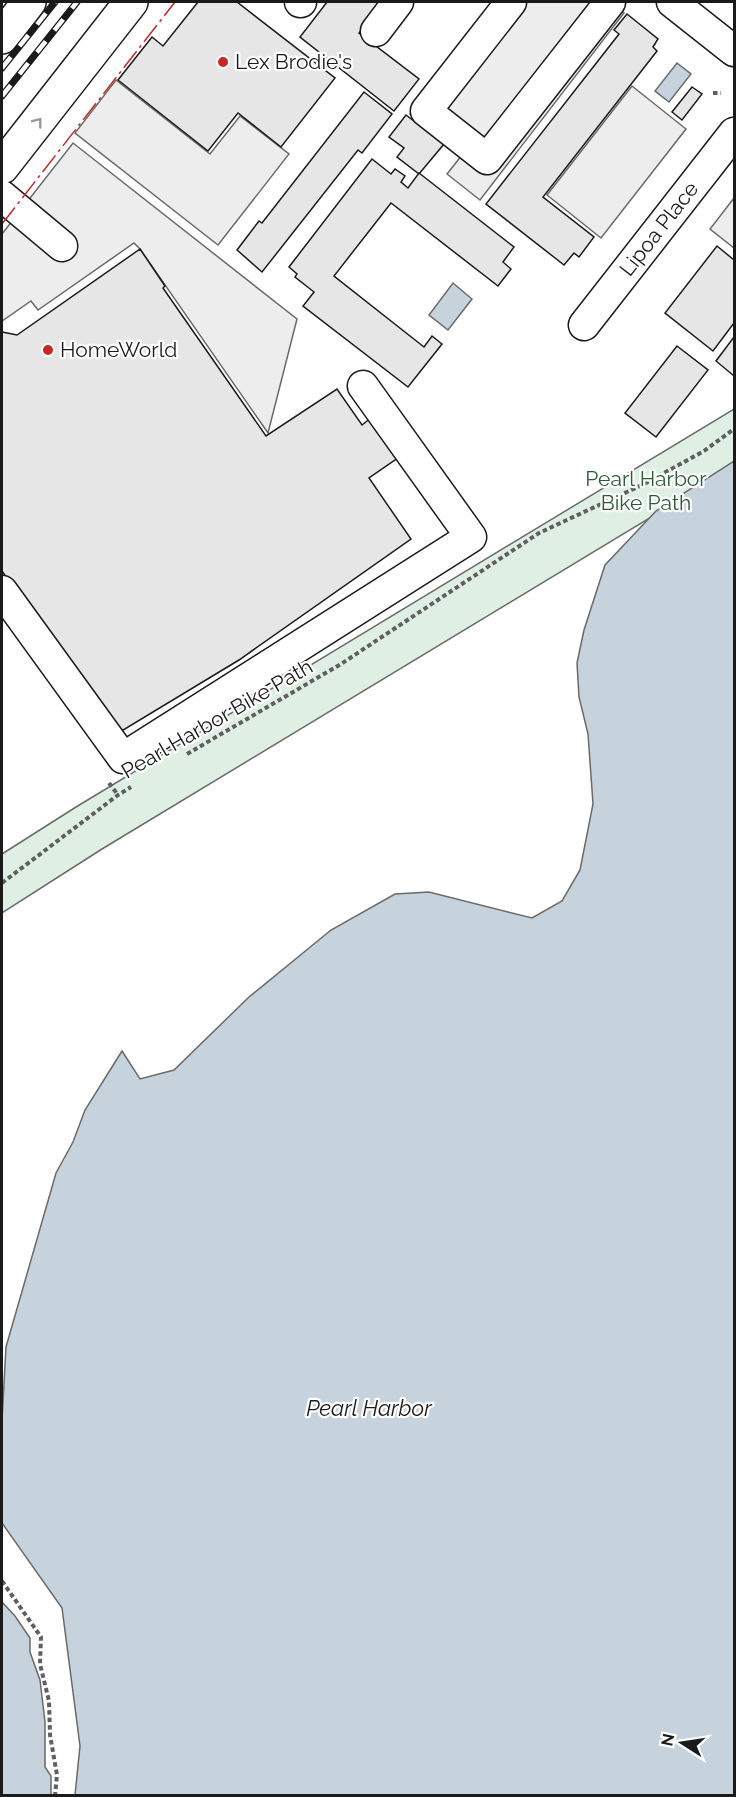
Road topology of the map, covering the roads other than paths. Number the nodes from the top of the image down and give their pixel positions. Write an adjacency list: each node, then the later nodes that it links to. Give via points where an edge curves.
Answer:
1 (29, 2): 8 (main road)
2 (131, 2): 11 (main road, one-way to 2)
3 (398, 2): 7 (street)
4 (511, 2): 5 (street, via 426,111 487,159)
5 (610, 2)
6 (676, 3): 9 (street)
7 (376, 31)
8 (2, 37)
9 (735, 51)
10 (735, 133): 14 (street, Lipoa Place)
11 (2, 167)
12 (2, 196): 13 (street)
13 (62, 246)
14 (584, 325)
15 (363, 386): 16 (street, via 471,537 123,758)
16 (2, 591)

